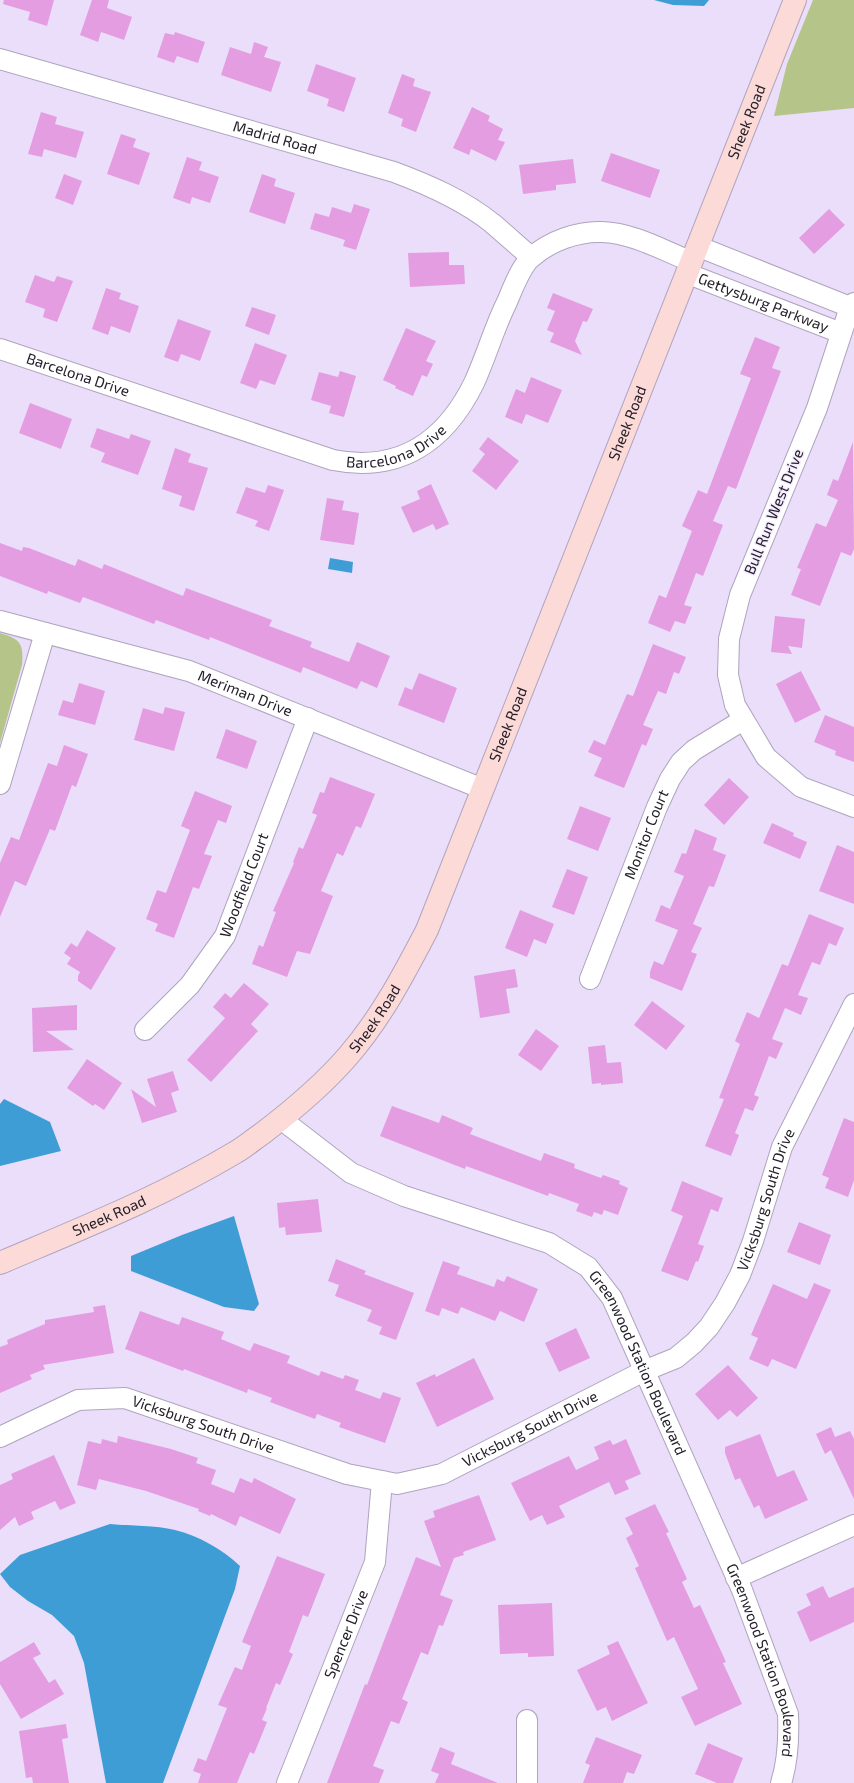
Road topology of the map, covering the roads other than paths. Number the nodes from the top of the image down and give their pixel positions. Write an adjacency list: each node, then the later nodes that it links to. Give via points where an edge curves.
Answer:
1 (795, 0): 4 (street, Sheek Road)
2 (0, 59): 3 (street, Madrid Road, via 394,172 427,184 458,200 491,222)
3 (531, 257): 4 (street, Barcelona Drive, via 558,241 582,233 602,232 627,235); 7 (street, Barcelona Drive, via 516,280 474,383 457,413 441,432 417,449 400,458 374,463 353,464 333,460)
4 (691, 260): 5 (street, Gettysburg Parkway); 6 (street, Gettysburg Parkway); 13 (street, Sheek Road)
5 (852, 305): 6 (street, Bull Run West Drive)
6 (841, 333): 11 (street, Bull Run West Drive, via 817,408 740,595 729,639 728,675 735,705)
7 (0, 349)
8 (0, 621): 9 (street, Meriman Drive)
9 (45, 633): 10 (street, Meriman Drive, via 189,671); 12 (street)
10 (308, 718): 13 (street, Meriman Drive); 17 (street, Woodfield Court, via 225,936 190,985)
11 (743, 720): 14 (street, Bull Run West Drive, via 766,757 801,787); 15 (street, Monitor Court, via 694,750 681,762 670,779)
12 (0, 784)
13 (483, 789): 18 (street, Sheek Road, via 427,930 398,986 349,1055 328,1078)
14 (854, 807)
15 (590, 979)
16 (854, 1004): 20 (street, Vicksburg South Drive, via 782,1147 753,1240 740,1275 725,1303 709,1327 688,1348 676,1358)
17 (145, 1030)
18 (281, 1119): 19 (street, Sheek Road, via 237,1152 171,1187); 20 (street, Greenwood Station Boulevard, via 351,1173 404,1196 549,1243 588,1267 612,1298)
19 (0, 1263)
20 (644, 1371): 22 (street, Vicksburg South Drive, via 442,1474 397,1484); 24 (street, Greenwood Station Boulevard)
21 (0, 1437): 22 (street, Vicksburg South Drive, via 78,1400 125,1398 347,1474)
22 (382, 1481): 26 (street, Spencer Drive, via 375,1562)
23 (854, 1525): 24 (street)
24 (736, 1578): 28 (street, Greenwood Station Boulevard, via 788,1714 789,1732)
25 (527, 1720): 27 (street)
26 (287, 1783)
27 (527, 1783)
28 (781, 1783)

